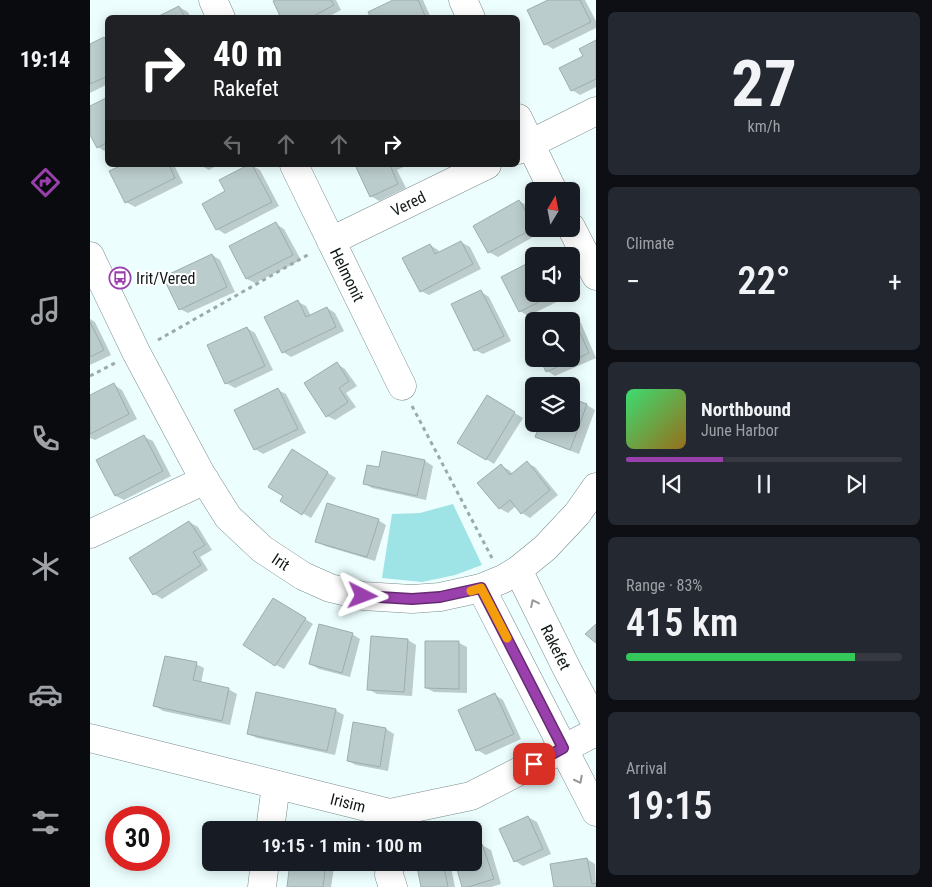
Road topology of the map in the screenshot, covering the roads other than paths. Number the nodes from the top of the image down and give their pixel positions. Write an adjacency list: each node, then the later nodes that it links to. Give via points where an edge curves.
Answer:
1 (213, 0): 3 (street)
2 (463, 0): 4 (street)
3 (220, 15)
4 (470, 15)
5 (596, 111): 7 (street)
6 (520, 128): 7 (street)
7 (524, 147): 10 (street)
8 (295, 167): 12 (street, Helmonit)
9 (483, 167): 12 (street, Vered)
10 (547, 182)
11 (577, 238): 14 (street)
12 (331, 241): 15 (street, Helmonit)
13 (90, 256): 16 (street, Irit, via 136,352)
14 (596, 276)
15 (402, 386)
16 (205, 480): 18 (street); 19 (street, Irit, via 228,517 262,549 303,576 330,588 363,596 412,599 440,597)
17 (596, 487): 19 (street, Irit, via 577,514 545,548)
18 (90, 534)
19 (501, 579): 20 (street, Rakefet, one-way to 19, via 567,669); 23 (street)
20 (596, 724)
21 (596, 732): 23 (street, Irisim)
22 (90, 738): 24 (street, Irisim)
23 (563, 748): 25 (street, one-way to 25); 28 (street, Irisim, via 472,796)
24 (276, 785): 26 (street); 27 (street, Irisim)
25 (596, 812)
26 (271, 821)
27 (387, 821)
28 (393, 821)
29 (264, 871): 31 (street)
30 (390, 871): 32 (street)
31 (262, 887)
32 (393, 887)

